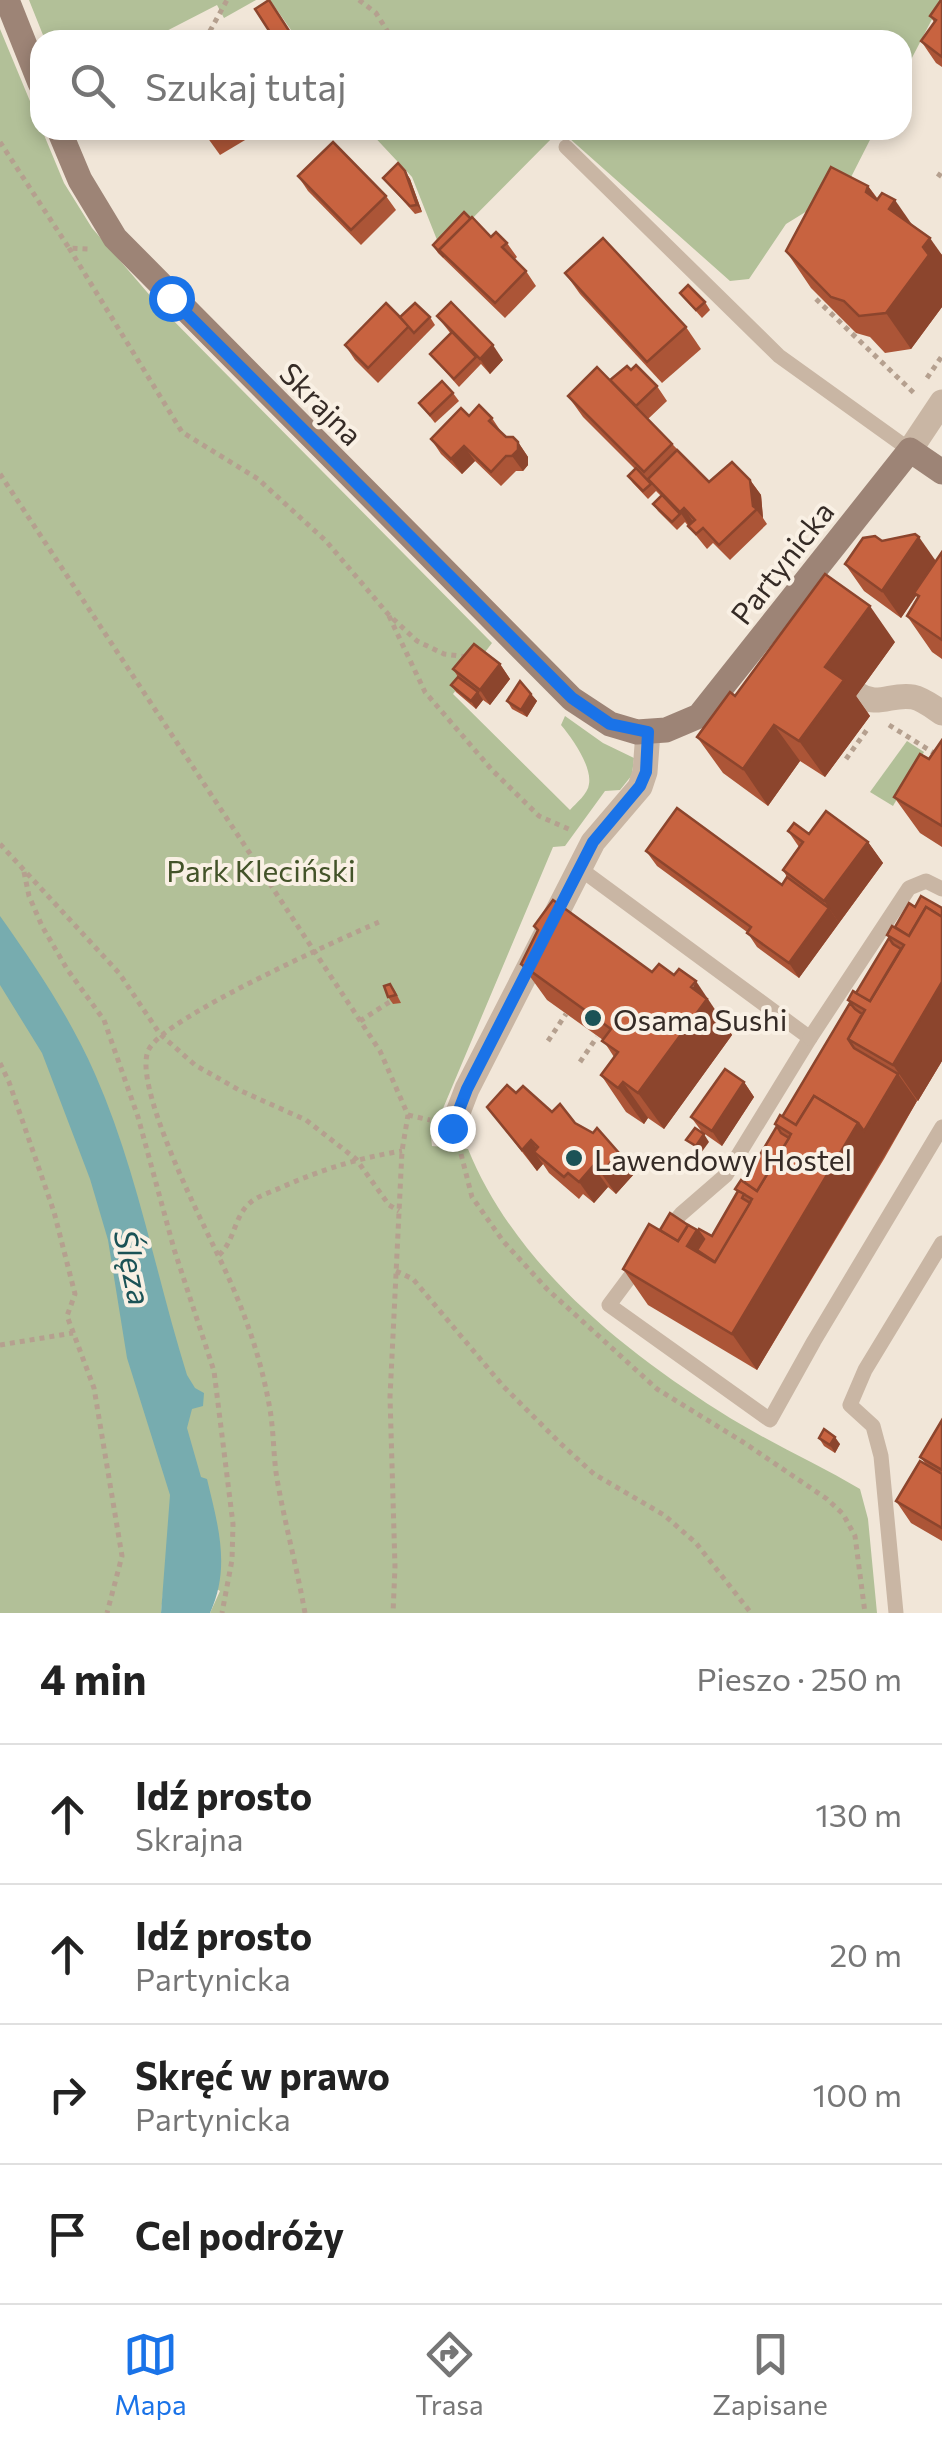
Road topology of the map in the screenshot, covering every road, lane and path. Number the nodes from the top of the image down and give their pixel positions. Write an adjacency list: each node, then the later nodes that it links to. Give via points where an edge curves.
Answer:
1 (6, 0): 6 (street)
2 (226, 0): 4 (path)
3 (359, 0): 5 (path)
4 (210, 30)
5 (387, 30)
6 (30, 58)
7 (63, 140): 10 (street, Skrajna)
8 (0, 142): 11 (path)
9 (566, 146): 16 (lane, via 778,356)
10 (115, 238): 11 (path, via 92,250); 20 (street, Skrajna)
11 (69, 248): 19 (path, via 182,432 258,480 326,541)
12 (816, 299): 14 (path)
13 (942, 356): 14 (path)
14 (916, 396): 16 (path)
15 (942, 402): 16 (street, Partynicka)
16 (901, 443): 17 (street); 23 (street, Partynicka, via 776,635 699,716)
17 (942, 472)
18 (0, 474): 32 (path)
19 (388, 614): 20 (path, via 417,641 444,654 471,657); 26 (path, via 425,692 492,770 540,816)
20 (505, 633): 23 (street, Skrajna, via 572,698 610,724)
21 (857, 694): 22 (street, via 878,702 917,698)
22 (942, 712)
23 (648, 732): 26 (street, via 640,786)
24 (942, 758): 25 (path, via 879,720)
25 (846, 759)
26 (593, 842): 28 (street)
27 (0, 844): 29 (path)
28 (579, 868): 38 (lane); 43 (street)
29 (24, 872): 36 (path, via 119,973); 53 (path, via 42,926 104,1020 214,1371 233,1524)
30 (942, 889): 38 (lane, via 926,881 909,888)
31 (379, 922): 32 (path)
32 (316, 951): 35 (path); 36 (path)
33 (391, 1001): 35 (path)
34 (566, 1014): 39 (path)
35 (360, 1021): 44 (path, via 408,1114)
36 (160, 1034): 45 (path, via 195,1064 306,1120); 48 (path, via 146,1052 145,1073 182,1180)
37 (597, 1037): 40 (path)
38 (810, 1038): 42 (lane, via 726,1175 681,1214 609,1304 770,1420)
39 (548, 1041)
40 (580, 1062)
41 (0, 1063): 50 (path, via 54,1212 75,1294 67,1316)
42 (942, 1127)
43 (452, 1128)
44 (402, 1150): 45 (path); 46 (path)
45 (356, 1159): 46 (path); 48 (path, via 250,1202)
46 (399, 1211): 49 (path)
47 (942, 1242): 57 (lane, via 850,1405 872,1426 882,1456)
48 (218, 1256): 54 (path, via 262,1370)
49 (396, 1271): 55 (path); 56 (path, via 413,1279 503,1386 594,1474 664,1515 696,1543)
50 (74, 1333): 51 (path); 52 (path, via 94,1388 122,1556)
51 (0, 1346)
52 (107, 1613)
53 (222, 1613)
54 (305, 1613)
55 (393, 1613)
56 (751, 1613)
57 (896, 1613)

